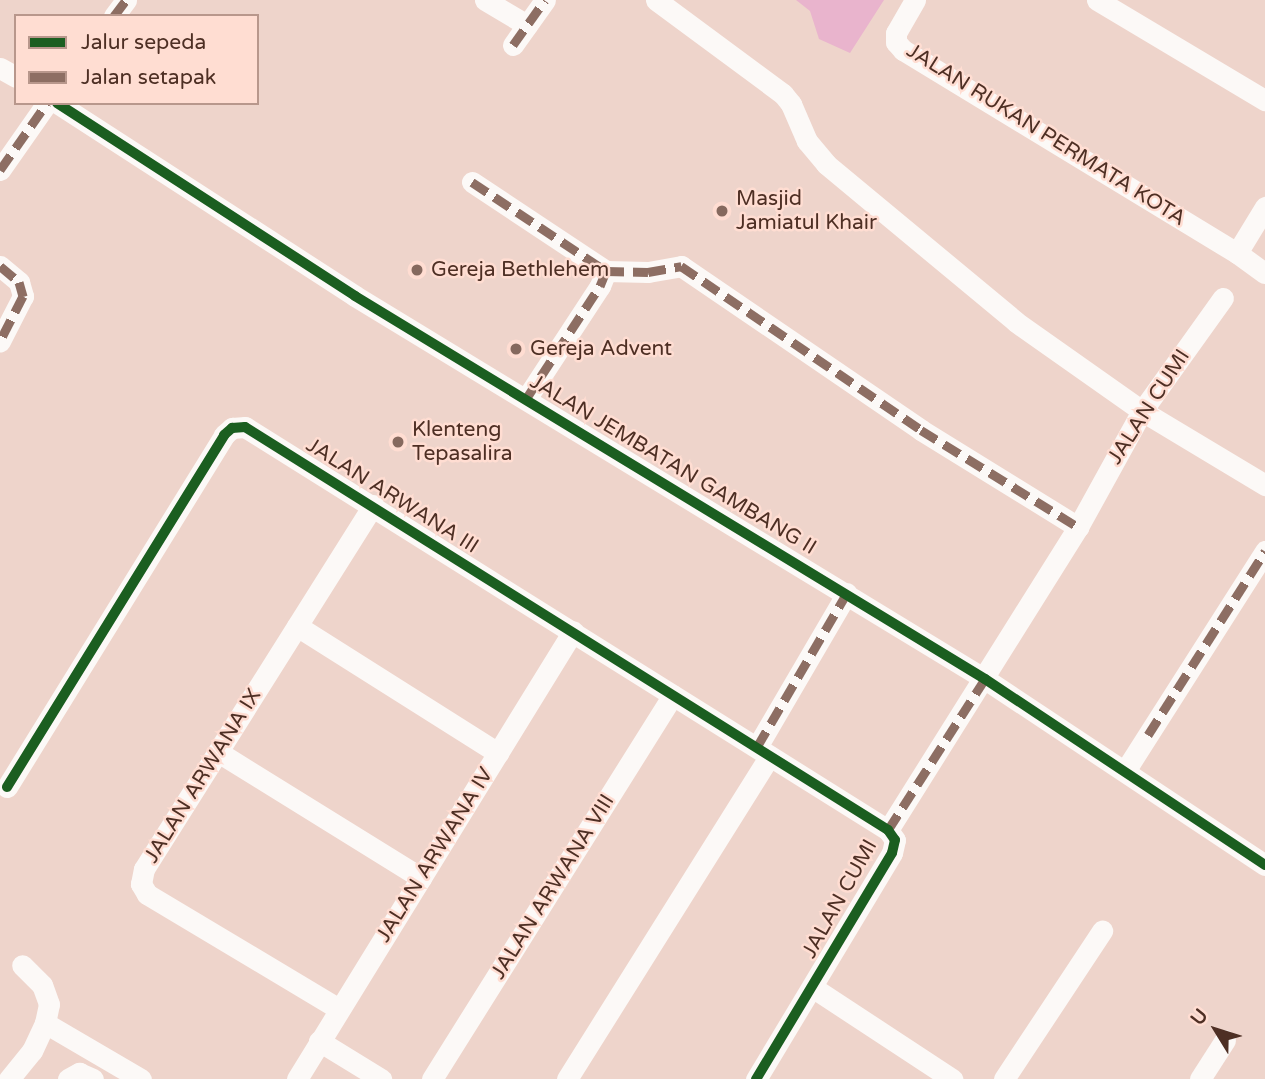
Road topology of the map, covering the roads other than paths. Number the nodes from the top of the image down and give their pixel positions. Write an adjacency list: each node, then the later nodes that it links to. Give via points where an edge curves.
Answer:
1 (485, 0): 6 (street)
2 (545, 0): 6 (street)
3 (656, 0): 21 (street, via 783,94 807,141 844,181 1016,322)
4 (915, 0): 14 (street, JALAN RUKAN PERMATA KOTA, via 896,33 896,42 904,50)
5 (1097, 0): 8 (street)
6 (527, 25): 7 (street)
7 (513, 45)
8 (1265, 100)
9 (46, 105): 11 (street)
10 (60, 105): 20 (street, JALAN JEMBATAN GAMBANG II, via 355,296)
11 (0, 170)
12 (472, 182): 16 (street)
13 (1265, 207): 14 (street)
14 (1237, 253): 17 (street, JALAN RUKAN PERMATA KOTA)
15 (0, 266): 19 (street, via 19,282 23,296)
16 (606, 271): 20 (street); 24 (street, via 649,272 681,266 921,430)
17 (1265, 273)
18 (1223, 298): 21 (street, JALAN CUMI)
19 (0, 341)
20 (526, 399): 26 (street, JALAN JEMBATAN GAMBANG II)
21 (1142, 411): 22 (street); 24 (street, JALAN CUMI)
22 (1265, 485)
23 (373, 505): 27 (street, JALAN ARWANA IX); 28 (street, JALAN ARWANA III); 35 (street, JALAN ARWANA III, via 245,428 232,428)
24 (1077, 527): 29 (street, JALAN CUMI)
25 (1265, 551): 34 (street)
26 (847, 593): 29 (street, JALAN JEMBATAN GAMBANG II); 32 (street)
27 (298, 626): 31 (street, JALAN ARWANA IX); 33 (street)
28 (573, 631): 30 (street, JALAN ARWANA III); 33 (street, JALAN ARWANA IV)
29 (985, 679): 34 (street, JALAN JEMBATAN GAMBANG II); 36 (street, JALAN CUMI)
30 (673, 695): 32 (street, JALAN ARWANA III); 52 (street, JALAN ARWANA VIII)
31 (218, 752): 38 (street); 42 (street, JALAN ARWANA IX, via 144,869 141,884 147,894)
32 (764, 752): 36 (street, JALAN ARWANA III); 53 (street)
33 (498, 753): 38 (street, JALAN ARWANA IV)
34 (1125, 771): 37 (street, JALAN JEMBATAN GAMBANG II)
35 (7, 787)
36 (888, 830): 41 (street, JALAN CUMI, via 895,840 892,853)
37 (1265, 865)
38 (421, 878): 42 (street, JALAN ARWANA IV)
39 (1102, 931): 56 (street)
40 (22, 965): 43 (street, via 42,985 48,1004)
41 (812, 987): 54 (street, JALAN CUMI); 55 (street)
42 (340, 1009): 45 (street, JALAN ARWANA IV)
43 (45, 1023): 46 (street, via 32,1051); 49 (street)
44 (1225, 1040): 57 (street)
45 (319, 1041): 50 (street, JALAN ARWANA IV); 51 (street)
46 (9, 1079)
47 (68, 1079): 48 (street, via 79,1073)
48 (93, 1079)
49 (141, 1079)
50 (297, 1079)
51 (381, 1079)
52 (432, 1079)
53 (567, 1079)
54 (756, 1079)
55 (952, 1079)
56 (1004, 1079)
57 (1200, 1079)

